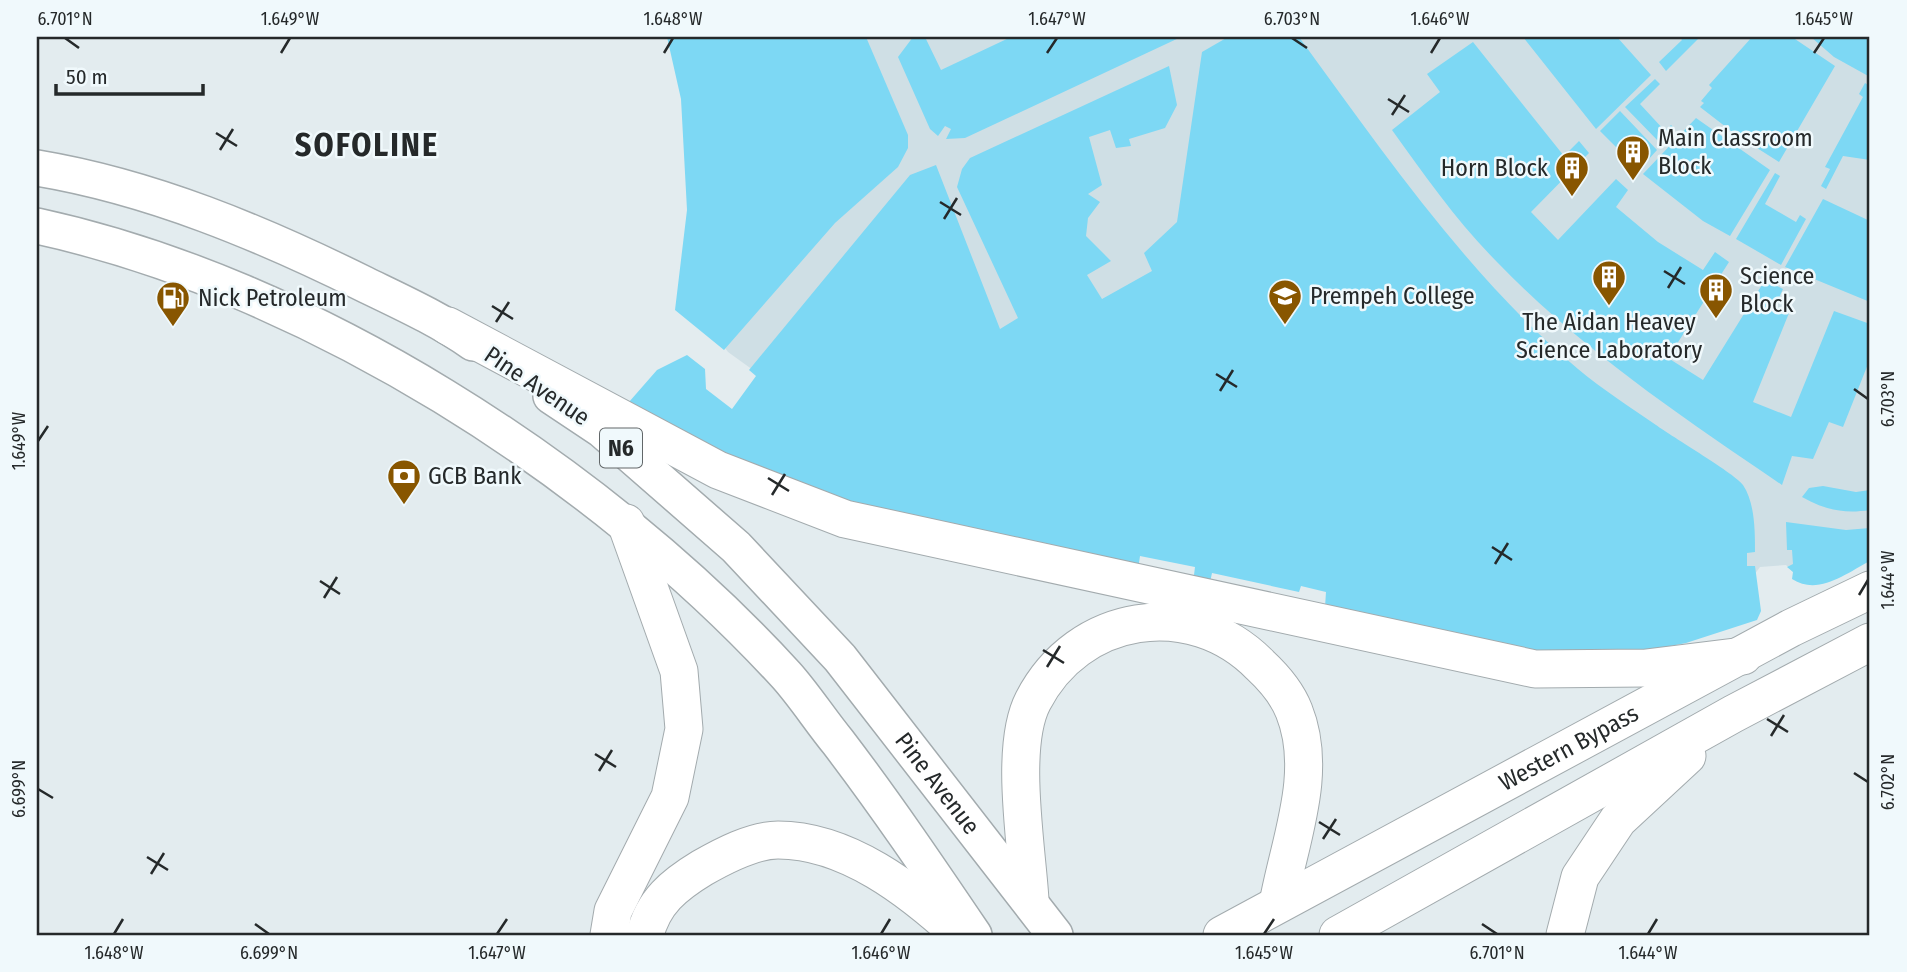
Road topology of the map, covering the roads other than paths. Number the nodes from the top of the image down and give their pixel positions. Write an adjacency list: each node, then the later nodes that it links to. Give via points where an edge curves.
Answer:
1 (37, 168): 3 (main road, Pine Avenue / N6, via 163,199 266,238)
2 (37, 226): 4 (main road, N6, via 88,237 199,276 395,367)
3 (449, 326): 7 (highway, via 718,470 845,519 1535,669 1646,668); 9 (main road, Pine Avenue / N6, via 602,430 736,547 840,658)
4 (626, 523): 11 (highway, via 679,671 684,729 670,797 613,911); 14 (main road, via 705,591 788,677 890,810)
5 (1870, 590): 7 (highway, Western Bypass)
6 (1870, 642): 8 (highway, Western Bypass)
7 (1744, 656): 10 (highway, Western Bypass)
8 (1733, 713): 17 (highway, Western Bypass); 18 (highway, via 1618,820 1580,877)
9 (1030, 900): 10 (highway, via 1021,765 1023,730 1033,702 1053,671 1079,648 1122,625 1155,620 1197,626 1243,648 1277,682 1294,712 1304,773); 15 (main road, Pine Avenue / N6)
10 (1273, 906): 16 (highway, Western Bypass)
11 (609, 935)
12 (645, 935): 13 (highway, via 670,889 721,858 775,840 811,844 898,882)
13 (960, 935)
14 (974, 935)
15 (1055, 935)
16 (1222, 935)
17 (1338, 935)
18 (1565, 935)

